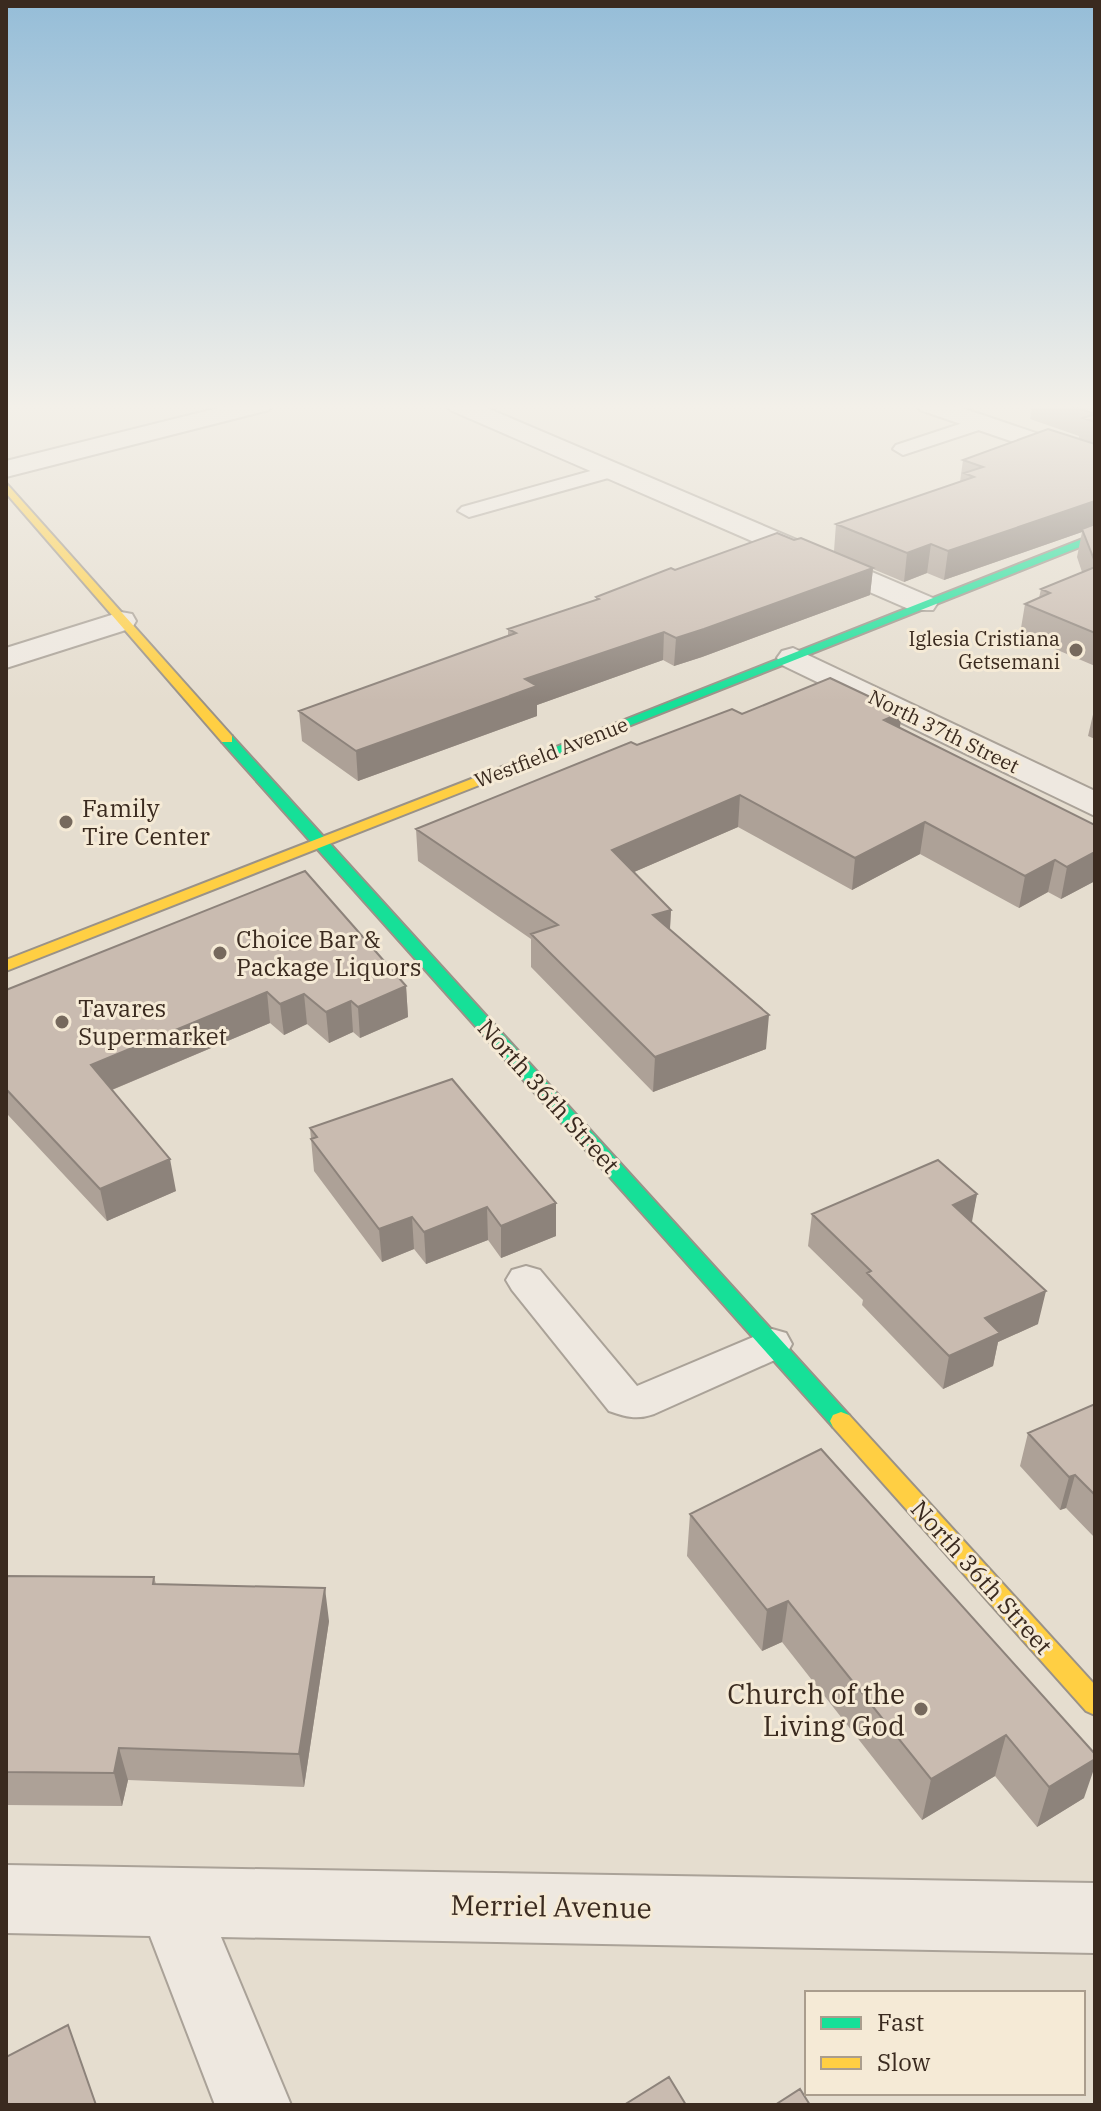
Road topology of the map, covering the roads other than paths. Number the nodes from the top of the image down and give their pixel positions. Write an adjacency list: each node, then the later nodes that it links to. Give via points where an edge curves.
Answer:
1 (21, 504): 7 (street, North 36th Street)
2 (496, 504): 4 (lane)
3 (688, 504): 6 (street)
4 (469, 511)
5 (1095, 537): 6 (street, Westfield Avenue)
6 (922, 604): 9 (street, Westfield Avenue)
7 (121, 621): 8 (street); 11 (street, North 36th Street)
8 (6, 658)
9 (793, 658): 10 (street, North 37th Street); 11 (street, Westfield Avenue)
10 (1095, 805)
11 (320, 841): 12 (street, Westfield Avenue); 14 (street, North 36th Street)
12 (6, 966)
13 (526, 1280): 14 (lane, via 624,1400 639,1403)
14 (772, 1344): 15 (street, North 36th Street)
15 (1095, 1703)
16 (6, 1899): 17 (street, Merriel Avenue)
17 (172, 1903): 18 (street, Merriel Avenue); 19 (street)
18 (1095, 1918)
19 (253, 2105)

